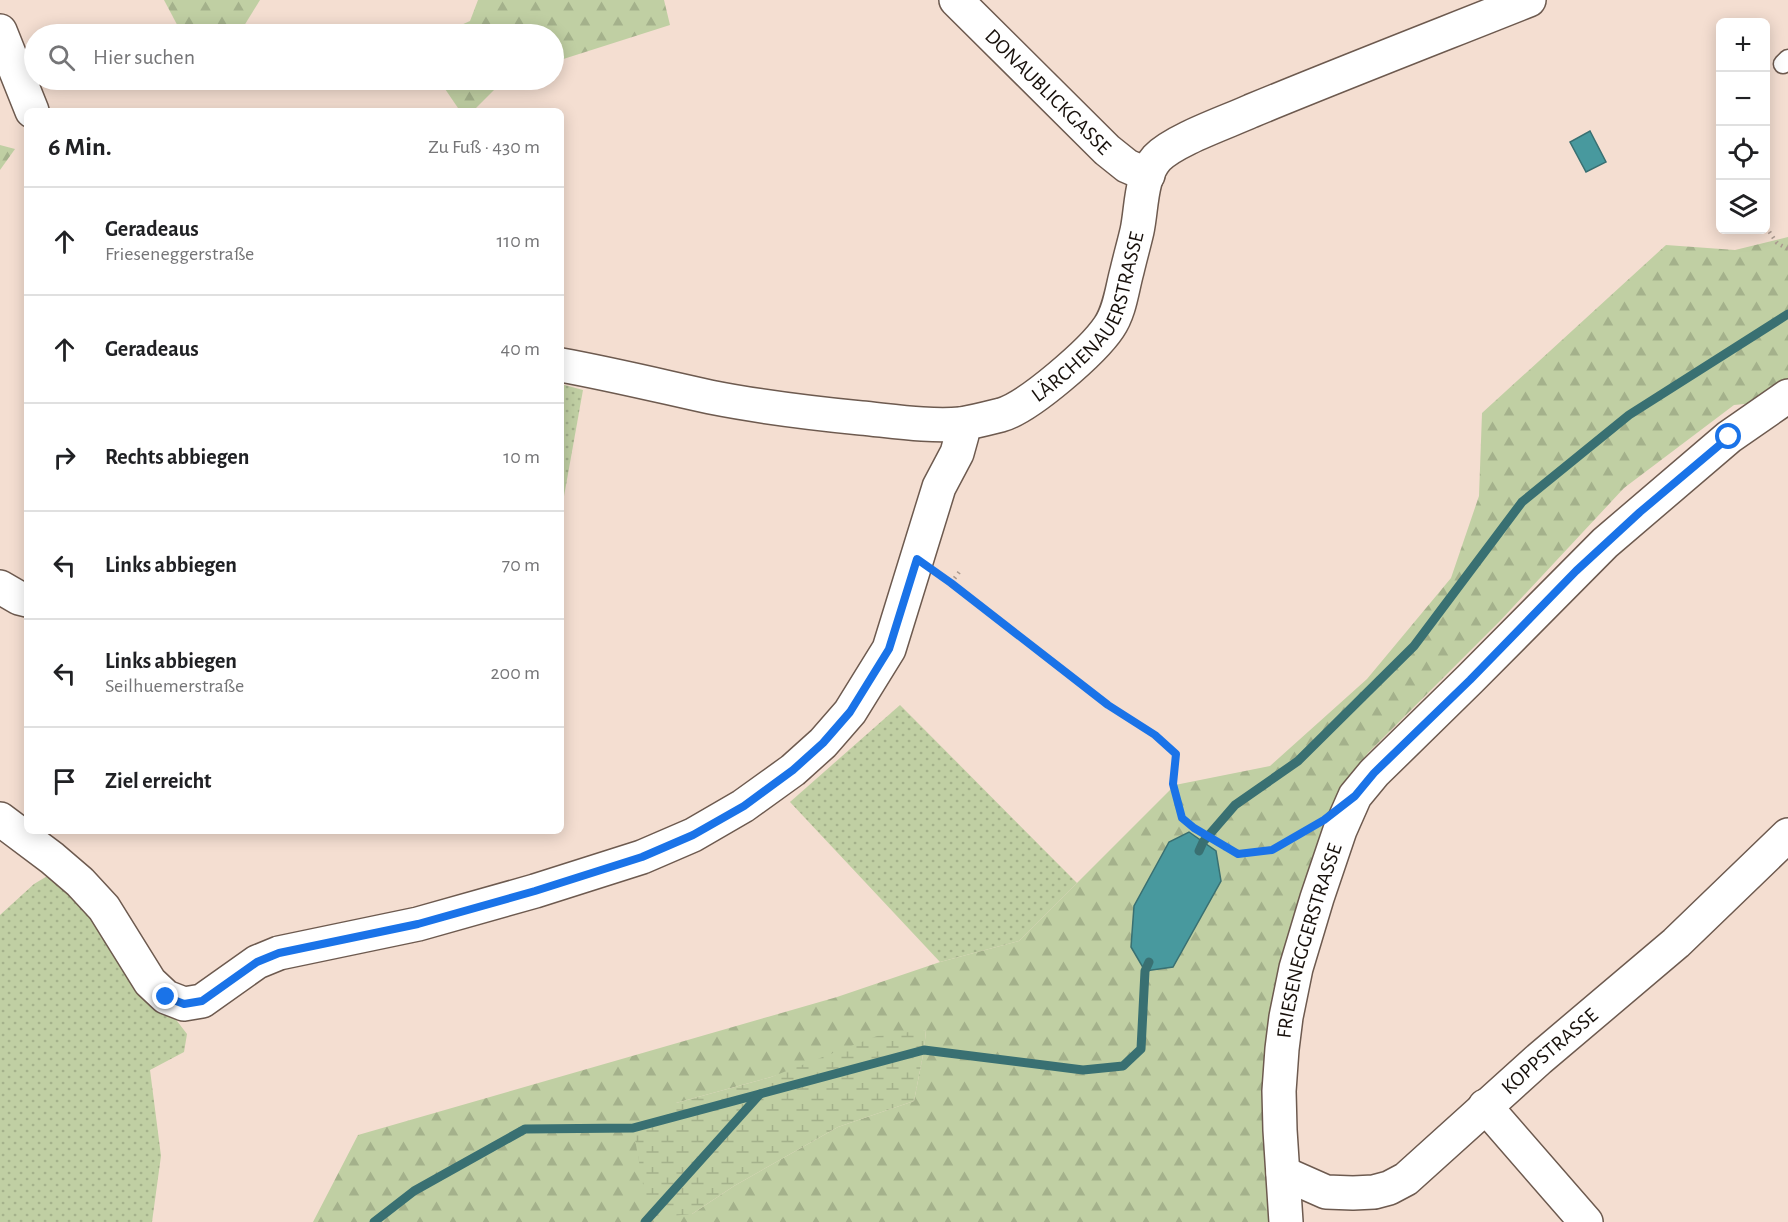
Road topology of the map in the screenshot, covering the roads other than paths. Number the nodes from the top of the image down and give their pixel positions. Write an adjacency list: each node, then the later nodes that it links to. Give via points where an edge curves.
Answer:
1 (956, 0): 5 (street, DONAUBLICKGASSE, via 1107,150 1127,166)
2 (1529, 0): 5 (street, LÄRCHENAUERSTRASSE, via 1214,127 1164,152)
3 (0, 31): 4 (street)
4 (31, 108)
5 (1148, 175): 8 (street, LÄRCHENAUERSTRASSE, via 1112,323 1030,400 1003,414)
6 (564, 366): 8 (street, LÄRCHENAUERSTRASSE, via 787,409 900,422)
7 (1780, 411): 14 (street, FRIESENEGGERSTRASSE, via 1729,437 1605,543 1380,766 1355,796 1317,897 1289,1000 1280,1091)
8 (962, 424): 11 (street, via 957,453 939,487 889,649 850,712 793,770 744,806 693,835 642,857 418,924 279,953 257,962 202,1001 184,1004 166,997 150,982 104,908 80,882)
9 (0, 587): 10 (street)
10 (24, 599)
11 (0, 819)
12 (1788, 835): 13 (street, KOPPSTRASSE, via 1676,943)
13 (1485, 1106): 14 (street, KOPPSTRASSE, via 1406,1179 1389,1188 1374,1192 1326,1192); 16 (street)
14 (1283, 1173): 15 (street, FRIESENEGGERSTRASSE)
15 (1286, 1222)
16 (1586, 1222)

